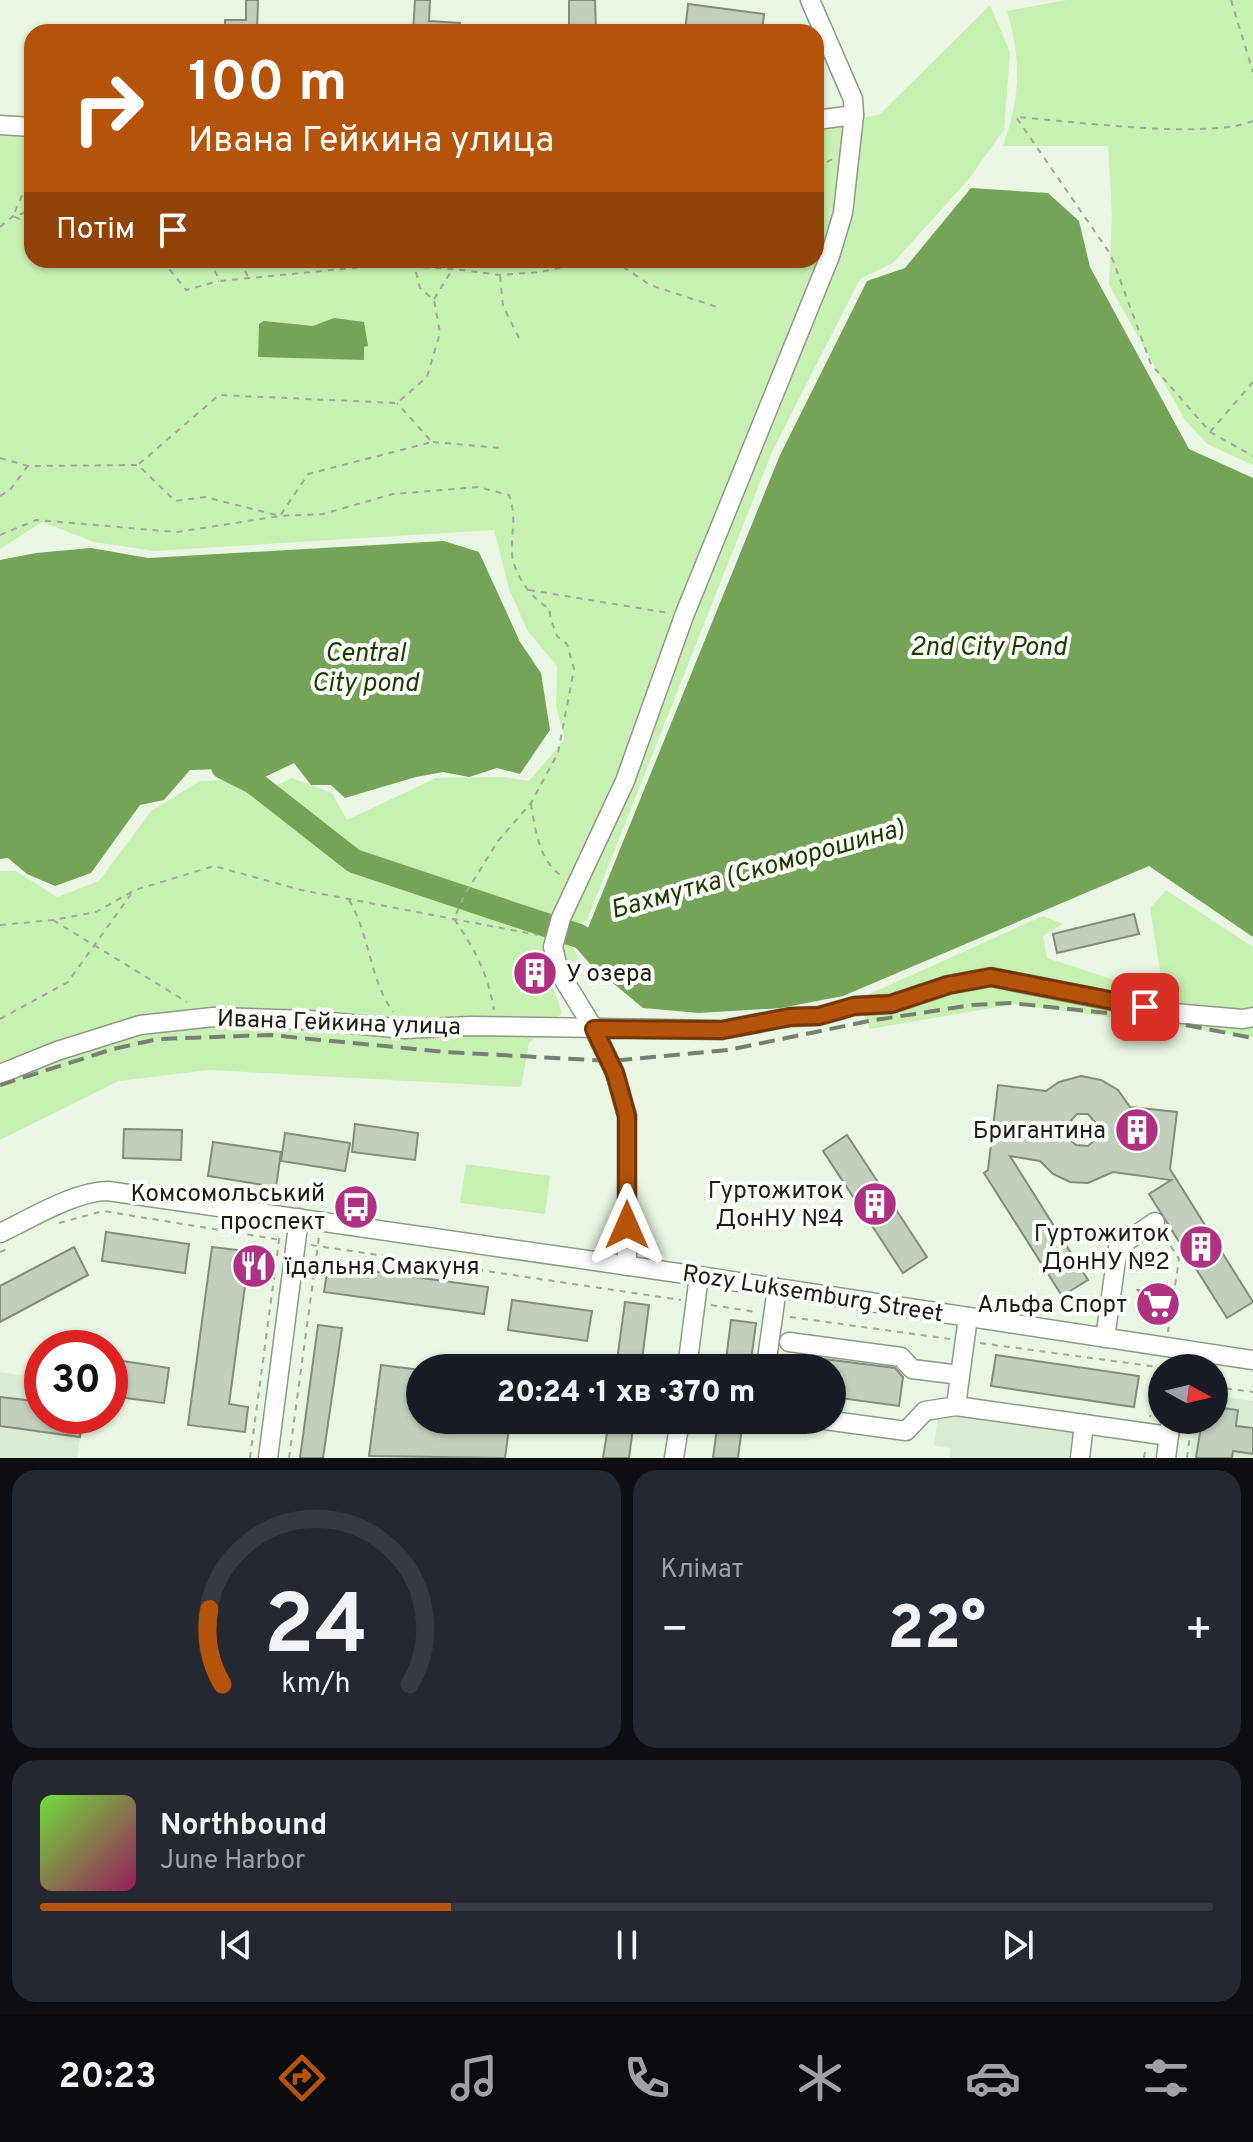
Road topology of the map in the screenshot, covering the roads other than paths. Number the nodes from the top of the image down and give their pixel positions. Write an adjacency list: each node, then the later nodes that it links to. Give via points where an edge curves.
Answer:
1 (810, 0): 2 (street)
2 (820, 24)
3 (824, 34): 4 (street)
4 (854, 107): 5 (street); 9 (street, via 843,213 830,256 684,616 625,781 555,939 555,964)
5 (824, 117)
6 (0, 125): 7 (street)
7 (24, 126)
8 (1253, 1017): 9 (street, Ивана Гейкина улица, via 1173,1013 991,977 891,1004 722,1030)
9 (594, 1029): 10 (street, Ивана Гейкина улица, via 405,1029 213,1017 140,1025); 14 (street, via 615,1073 627,1116)
10 (0, 1074)
11 (290, 1217): 13 (street, Rozy Luksemburg Street, via 100,1191 50,1209); 14 (street, Rozy Luksemburg Street); 32 (street)
12 (1155, 1222): 18 (street, via 1118,1247)
13 (7, 1239)
14 (627, 1266): 15 (street, Rozy Luksemburg Street)
15 (699, 1276): 16 (street, Rozy Luksemburg Street); 20 (street)
16 (777, 1288): 17 (street, Rozy Luksemburg Street); 21 (street)
17 (968, 1317): 18 (street, Rozy Luksemburg Street); 25 (street)
18 (1105, 1338): 22 (street, Rozy Luksemburg Street)
19 (789, 1342): 25 (street, via 901,1357 912,1369)
20 (689, 1354)
21 (768, 1354)
22 (1162, 1354)
23 (1228, 1360): 24 (street, Rozy Luksemburg Street)
24 (1253, 1360)
25 (960, 1375): 26 (street)
26 (956, 1406): 27 (street, via 925,1411 906,1431); 28 (street)
27 (846, 1423)
28 (1084, 1424): 29 (street); 34 (street)
29 (1148, 1427)
30 (678, 1434): 33 (street)
31 (1169, 1434): 35 (street)
32 (268, 1458)
33 (674, 1458)
34 (1080, 1458)
35 (1166, 1458)

